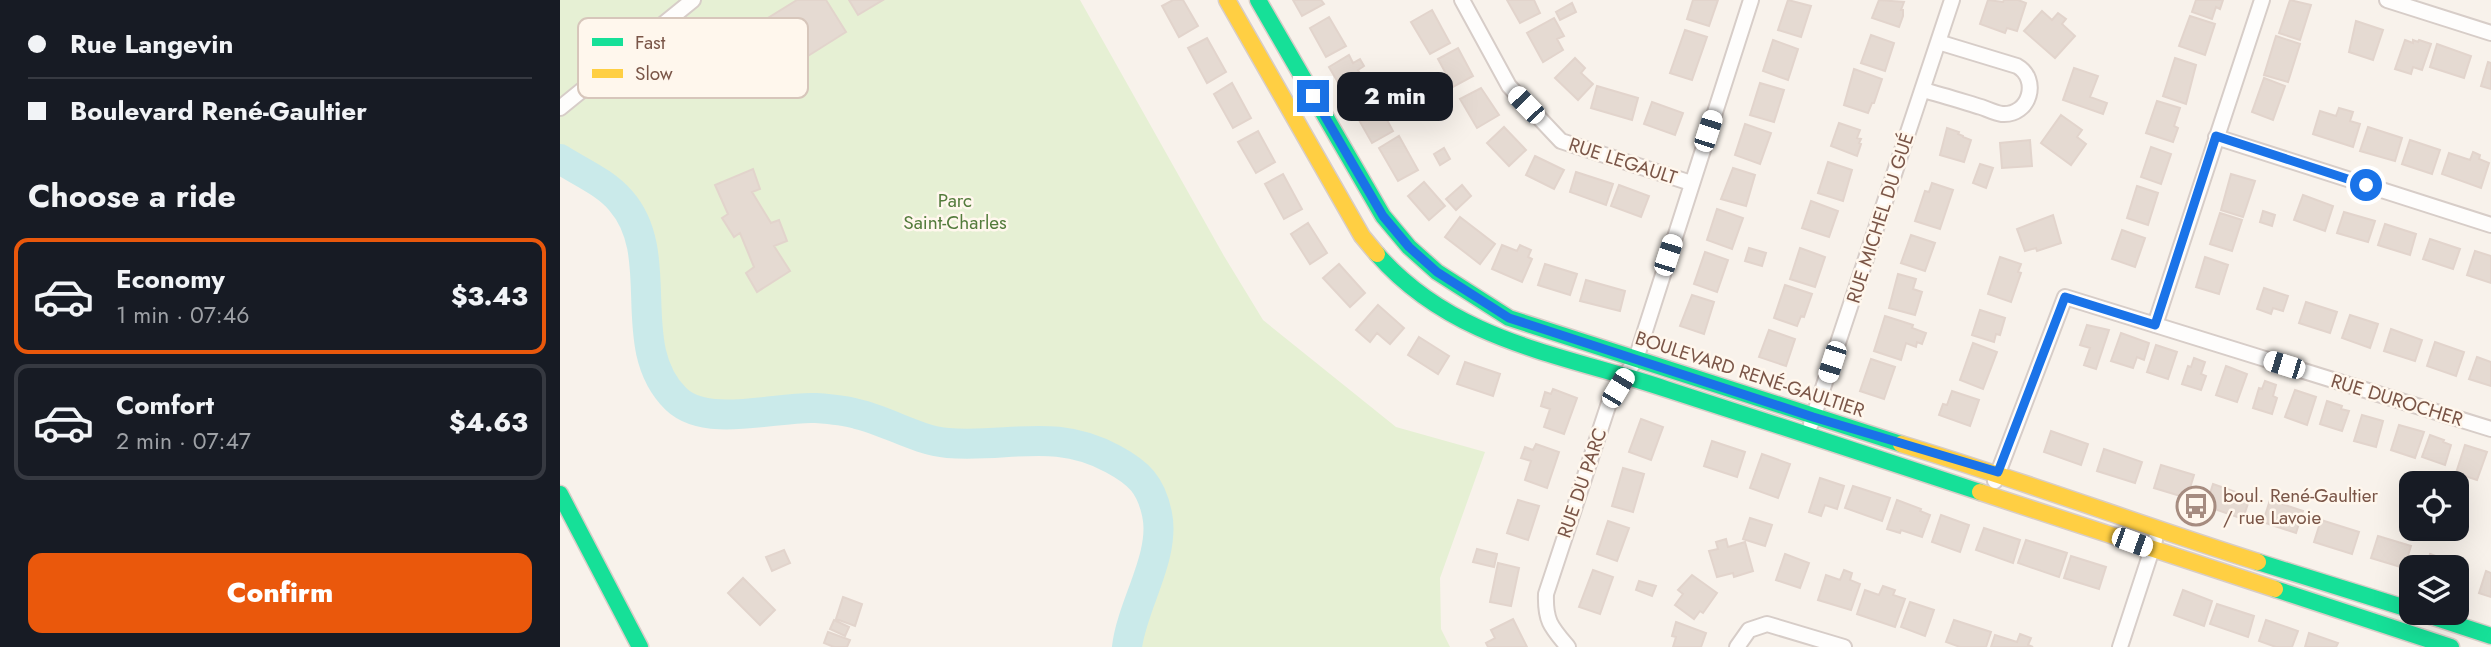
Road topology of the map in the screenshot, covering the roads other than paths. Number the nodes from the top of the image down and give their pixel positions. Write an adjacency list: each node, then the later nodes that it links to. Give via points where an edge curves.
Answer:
1 (693, 0): 9 (street)
2 (1227, 0): 20 (street, BOULEVARD RENÉ-GAULTIER, via 1362,236 1388,267 1416,293 1478,328)
3 (1258, 0): 19 (street, BOULEVARD RENÉ-GAULTIER, via 1383,216 1409,247 1437,272 1509,318)
4 (1462, 0): 16 (street, RUE LEGAULT, via 1508,86 1561,141)
5 (1751, 0): 16 (street, RUE DU PARC)
6 (1952, 0): 11 (street, RUE MICHEL DU GUÉ)
7 (2262, 0): 15 (street)
8 (2387, 0): 10 (street)
9 (671, 18)
10 (2491, 33)
11 (1938, 42): 12 (street, RUE MICHEL DU GUÉ); 12 (street, via 2017,65 2031,82 2031,95 2021,108 2002,114)
12 (1923, 89): 21 (street, RUE MICHEL DU GUÉ)
13 (578, 93): 14 (street)
14 (560, 108)
15 (2216, 136): 17 (street); 18 (street)
16 (1691, 183): 19 (street, RUE DU PARC)
17 (2491, 225)
18 (2155, 325): 22 (street, RUE DUROCHER); 24 (street, RUE DUROCHER, via 2065,297)
19 (1636, 359): 20 (street, RUE DU PARC); 21 (street, BOULEVARD RENÉ-GAULTIER)
20 (1625, 375): 23 (street, BOULEVARD RENÉ-GAULTIER); 33 (street, RUE DU PARC, via 1610,400 1546,594 1545,613)
21 (1813, 417): 23 (street, RUE MICHEL DU GUÉ); 24 (street, BOULEVARD RENÉ-GAULTIER)
22 (2491, 429)
23 (1807, 435): 26 (street, BOULEVARD RENÉ-GAULTIER)
24 (1998, 472): 26 (street, RUE DUROCHER); 27 (street, BOULEVARD RENÉ-GAULTIER)
25 (560, 494): 32 (street)
26 (1990, 496): 28 (street, BOULEVARD RENÉ-GAULTIER)
27 (2159, 529): 28 (street); 29 (street, BOULEVARD RENÉ-GAULTIER)
28 (2152, 550): 36 (street); 37 (street, BOULEVARD RENÉ-GAULTIER)
29 (2399, 606)
30 (2458, 625): 31 (street)
31 (2491, 636)
32 (640, 647)
33 (1568, 647)
34 (1737, 647): 35 (street, via 1749,630 1767,624)
35 (1844, 647)
36 (2120, 647)
37 (2451, 647)

